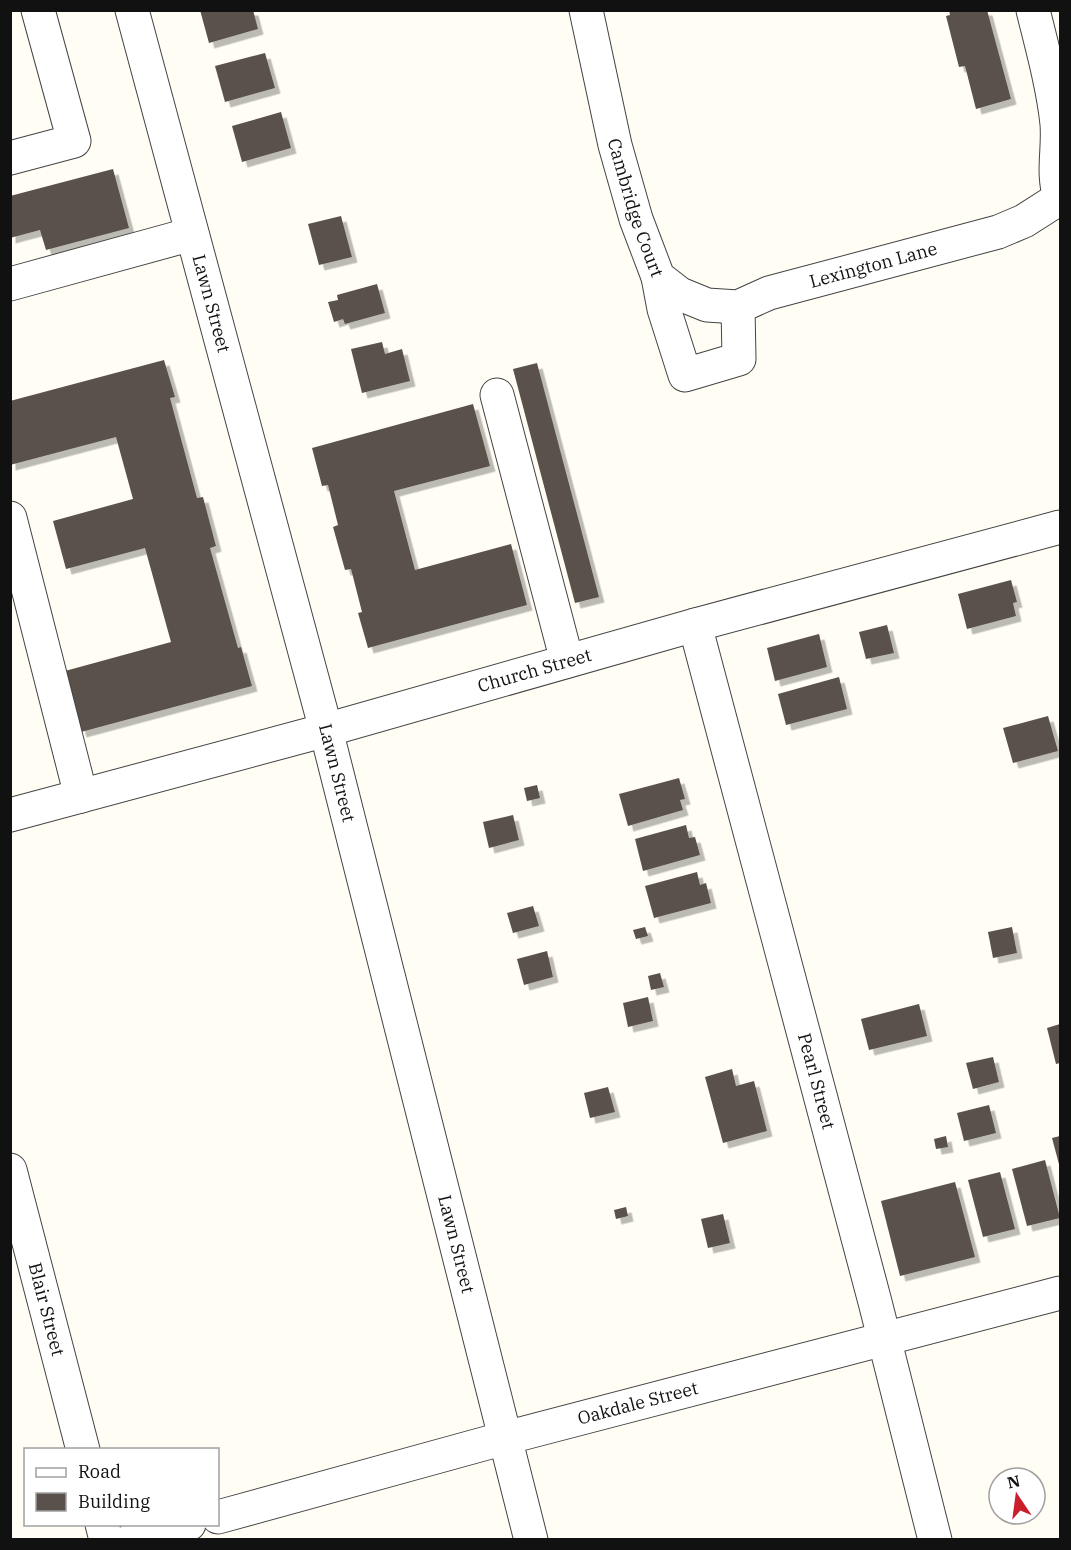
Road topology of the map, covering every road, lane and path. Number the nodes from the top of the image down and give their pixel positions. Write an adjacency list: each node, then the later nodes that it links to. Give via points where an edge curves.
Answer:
1 (39, 10): 5 (street, via 74,141)
2 (132, 10): 7 (street, Lawn Street)
3 (586, 10): 9 (street, Cambridge Court, via 615,145 636,219)
4 (1033, 10): 6 (street, via 1057,126 1055,169)
5 (10, 158)
6 (1060, 198): 10 (street, Lexington Lane, via 998,232 769,293)
7 (192, 234): 8 (street); 16 (street, Lawn Street)
8 (10, 284)
9 (669, 285): 10 (street, Lexington Lane, via 707,305); 10 (street, Cambridge Court, via 664,309 685,375 739,359)
10 (738, 307)
11 (497, 395): 15 (street)
12 (10, 518): 17 (street)
13 (1060, 527): 14 (street, Church Street)
14 (695, 625): 15 (street, Church Street); 21 (street, Pearl Street)
15 (567, 662): 16 (street, Church Street)
16 (326, 730): 17 (street, Church Street); 22 (street, Lawn Street)
17 (81, 796): 18 (street, Church Street)
18 (10, 815)
19 (10, 1170): 23 (street, Blair Street)
20 (1060, 1293): 21 (street, Oakdale Street)
21 (885, 1339): 22 (street, Oakdale Street); 28 (street, Pearl Street)
22 (505, 1438): 24 (street, Oakdale Street); 27 (street, Lawn Street)
23 (83, 1448)
24 (219, 1517)
25 (181, 1526): 26 (street)
26 (132, 1539)
27 (531, 1539)
28 (935, 1539)

